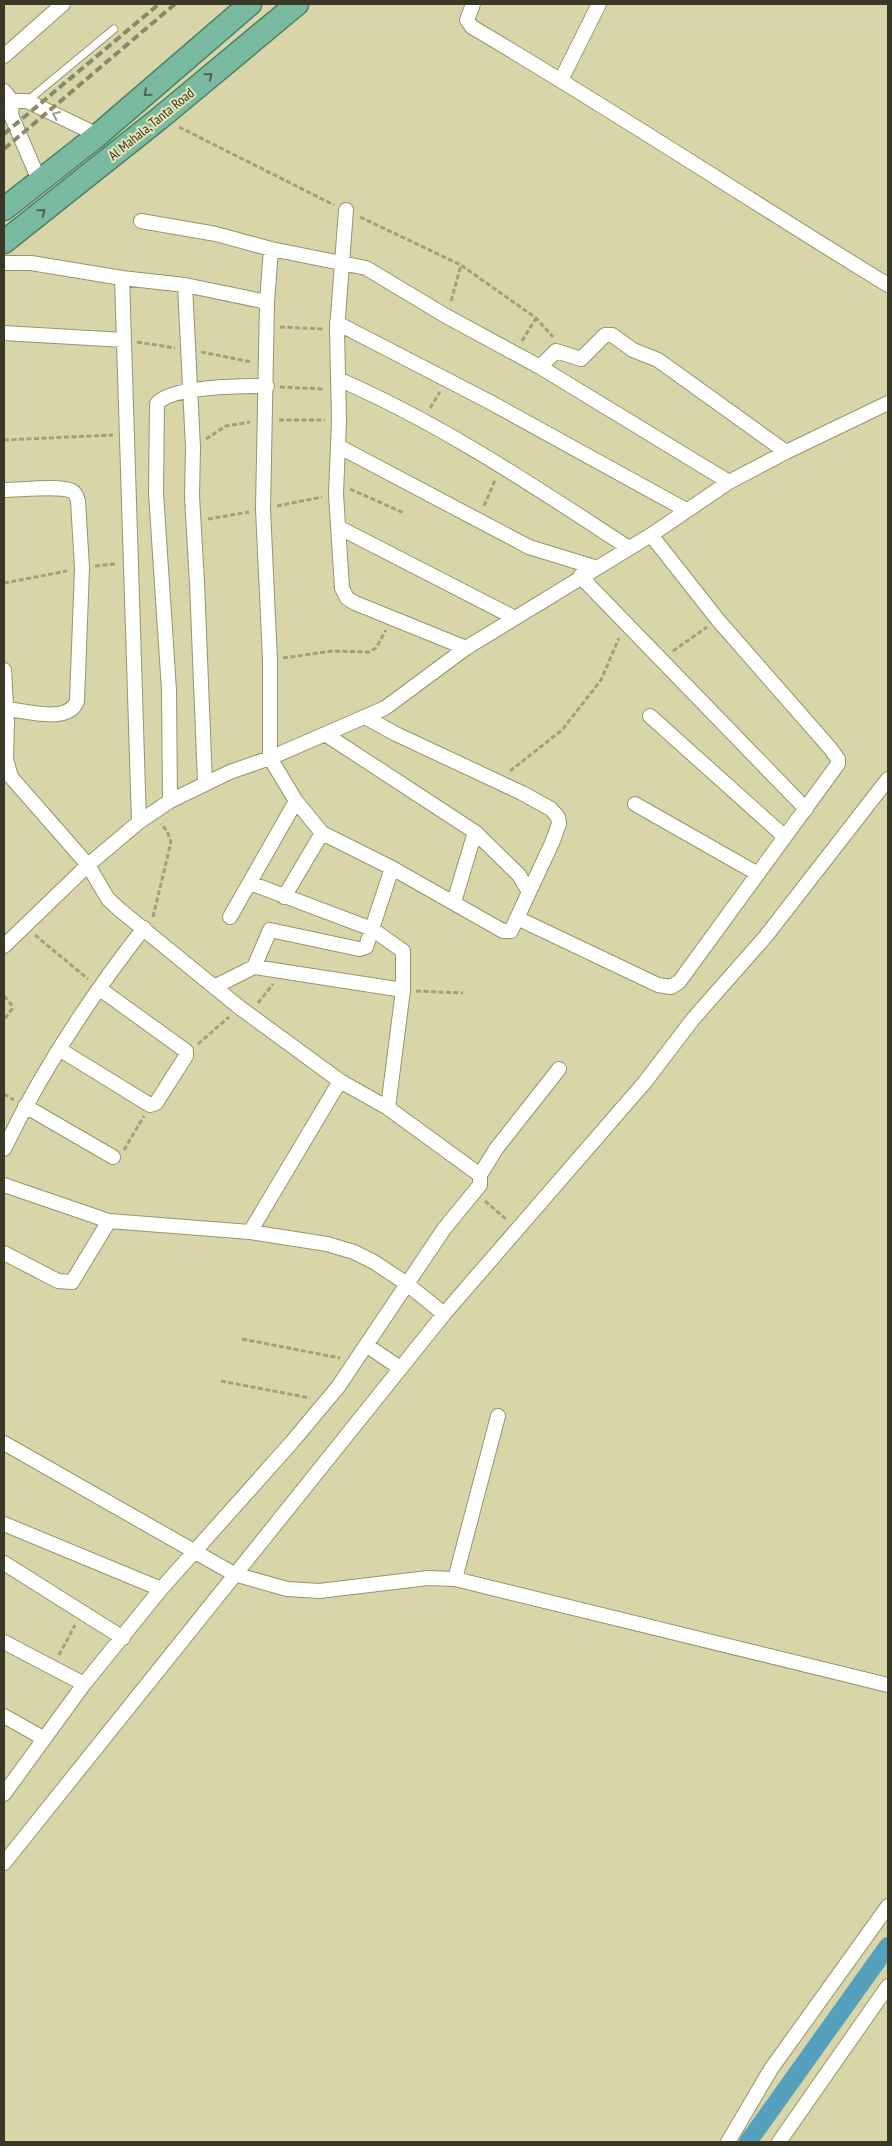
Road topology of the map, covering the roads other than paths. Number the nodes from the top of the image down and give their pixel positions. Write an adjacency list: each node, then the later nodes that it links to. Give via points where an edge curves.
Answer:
1 (63, 4): 7 (street)
2 (250, 4): 12 (highway, Al Mahala, Tanta Road, one-way to 12)
3 (297, 4): 17 (highway, Al Mahala, Tanta Road, one-way to 3)
4 (473, 4): 8 (street, via 467,15 468,24)
5 (599, 4): 8 (street)
6 (114, 29): 10 (lane)
7 (4, 56)
8 (561, 80): 22 (street)
9 (8, 96): 10 (street); 11 (street)
10 (27, 101): 11 (lane); 12 (street, one-way to 10)
11 (10, 116): 13 (street)
12 (98, 135): 13 (highway, Al Mahala, Tanta Road)
13 (39, 180): 14 (highway, Al Mahala, Tanta Road)
14 (4, 209)
15 (346, 210): 20 (street)
16 (141, 222): 18 (street, via 216,234)
17 (4, 242)
18 (271, 249): 20 (street); 24 (street)
19 (4, 263): 21 (street, via 31,262)
20 (343, 264): 25 (street); 28 (street, via 366,268)
21 (122, 278): 23 (street); 27 (street)
22 (888, 284)
23 (185, 285): 24 (street); 31 (street)
24 (267, 302): 30 (street)
25 (337, 327): 29 (street); 37 (street, via 488,401)
26 (4, 333): 27 (street)
27 (124, 340): 58 (street, via 130,562)
28 (540, 368): 34 (street, via 556,351 583,358 605,335 612,335 633,350 658,360); 35 (street)
29 (338, 385): 33 (street); 40 (street, via 423,419)
30 (267, 386): 31 (street); 50 (street, via 263,509 270,660)
31 (190, 392): 53 (street); 54 (street, via 164,397 156,409 156,493 168,690)
32 (888, 403): 34 (street)
33 (338, 446): 38 (street); 41 (street, via 536,550)
34 (786, 452): 35 (street)
35 (729, 482): 37 (street)
36 (4, 490): 48 (street, via 71,490 78,501 82,568 77,701 74,708 69,713)
37 (686, 510): 39 (street)
38 (338, 527): 43 (street); 44 (street, via 342,588 347,598)
39 (651, 535): 40 (street); 57 (street, via 718,620 838,759 837,767)
40 (629, 548): 41 (street)
41 (594, 567): 42 (street)
42 (580, 576): 43 (street); 57 (street)
43 (515, 618): 44 (street)
44 (466, 648): 47 (street, via 400,698)
45 (4, 670): 48 (street)
46 (650, 716): 61 (street)
47 (365, 717): 49 (street); 66 (street, via 551,809 559,824)
48 (6, 719): 51 (street)
49 (325, 734): 50 (street); 59 (street)
50 (270, 758): 53 (street); 55 (street)
51 (6, 771): 62 (street)
52 (888, 779): 91 (street, via 766,936)
53 (205, 783): 54 (street)
54 (170, 801): 58 (street)
55 (296, 801): 60 (street); 65 (street)
56 (635, 804): 64 (street)
57 (806, 809): 61 (street)
58 (144, 818): 62 (street)
59 (475, 832): 66 (street, via 519,875); 68 (street)
60 (322, 833): 63 (street); 67 (street)
61 (785, 837): 64 (street)
62 (88, 865): 72 (street, via 108,899); 73 (street)
63 (392, 868): 68 (street); 71 (street)
64 (758, 874): 70 (street, via 675,987 658,985)
65 (250, 883): 67 (street); 69 (street)
66 (529, 892): 70 (street)
67 (284, 897): 71 (street)
68 (454, 902): 70 (street, via 502,931 511,931)
69 (230, 917)
70 (517, 918)
71 (372, 929): 74 (street, via 366,947 360,949 270,930); 77 (street, via 403,951)
72 (146, 930): 75 (street); 76 (street)
73 (4, 946)
74 (254, 967): 75 (street); 77 (street)
75 (214, 986): 80 (street)
76 (100, 989): 78 (street); 78 (street, via 184,1049 186,1054 156,1103 150,1105)
77 (403, 990): 82 (street)
78 (59, 1049): 81 (street)
79 (559, 1069): 85 (street, via 496,1149)
80 (340, 1081): 82 (street); 88 (street)
81 (25, 1106): 83 (street); 84 (street)
82 (388, 1108): 85 (street)
83 (4, 1149)
84 (113, 1157)
85 (480, 1175): 90 (street, via 480,1185 444,1229)
86 (4, 1184): 87 (street)
87 (110, 1221): 88 (street); 89 (street, via 72,1282 58,1281)
88 (250, 1232): 90 (street, via 327,1244 354,1252)
89 (4, 1253)
90 (407, 1284): 91 (street); 92 (street)
91 (444, 1314): 93 (street)
92 (366, 1345): 93 (street); 97 (street, via 292,1442)
93 (400, 1368): 99 (street)
94 (498, 1416): 100 (street)
95 (4, 1443): 97 (street)
96 (4, 1524): 101 (street)
97 (194, 1551): 99 (street); 101 (street)
98 (4, 1563): 102 (street)
99 (234, 1574): 100 (street, via 287,1589 319,1591 428,1578); 109 (street)
100 (454, 1579): 105 (street)
101 (161, 1589): 102 (street)
102 (123, 1638): 104 (street)
103 (4, 1642): 104 (street)
104 (84, 1684): 107 (street)
105 (888, 1684)
106 (4, 1716): 107 (street)
107 (43, 1738): 108 (street)
108 (4, 1793)
109 (4, 1863)
110 (888, 1906): 112 (street, via 771,2069)
111 (888, 1986): 113 (street)
112 (728, 2142)
113 (779, 2142)

